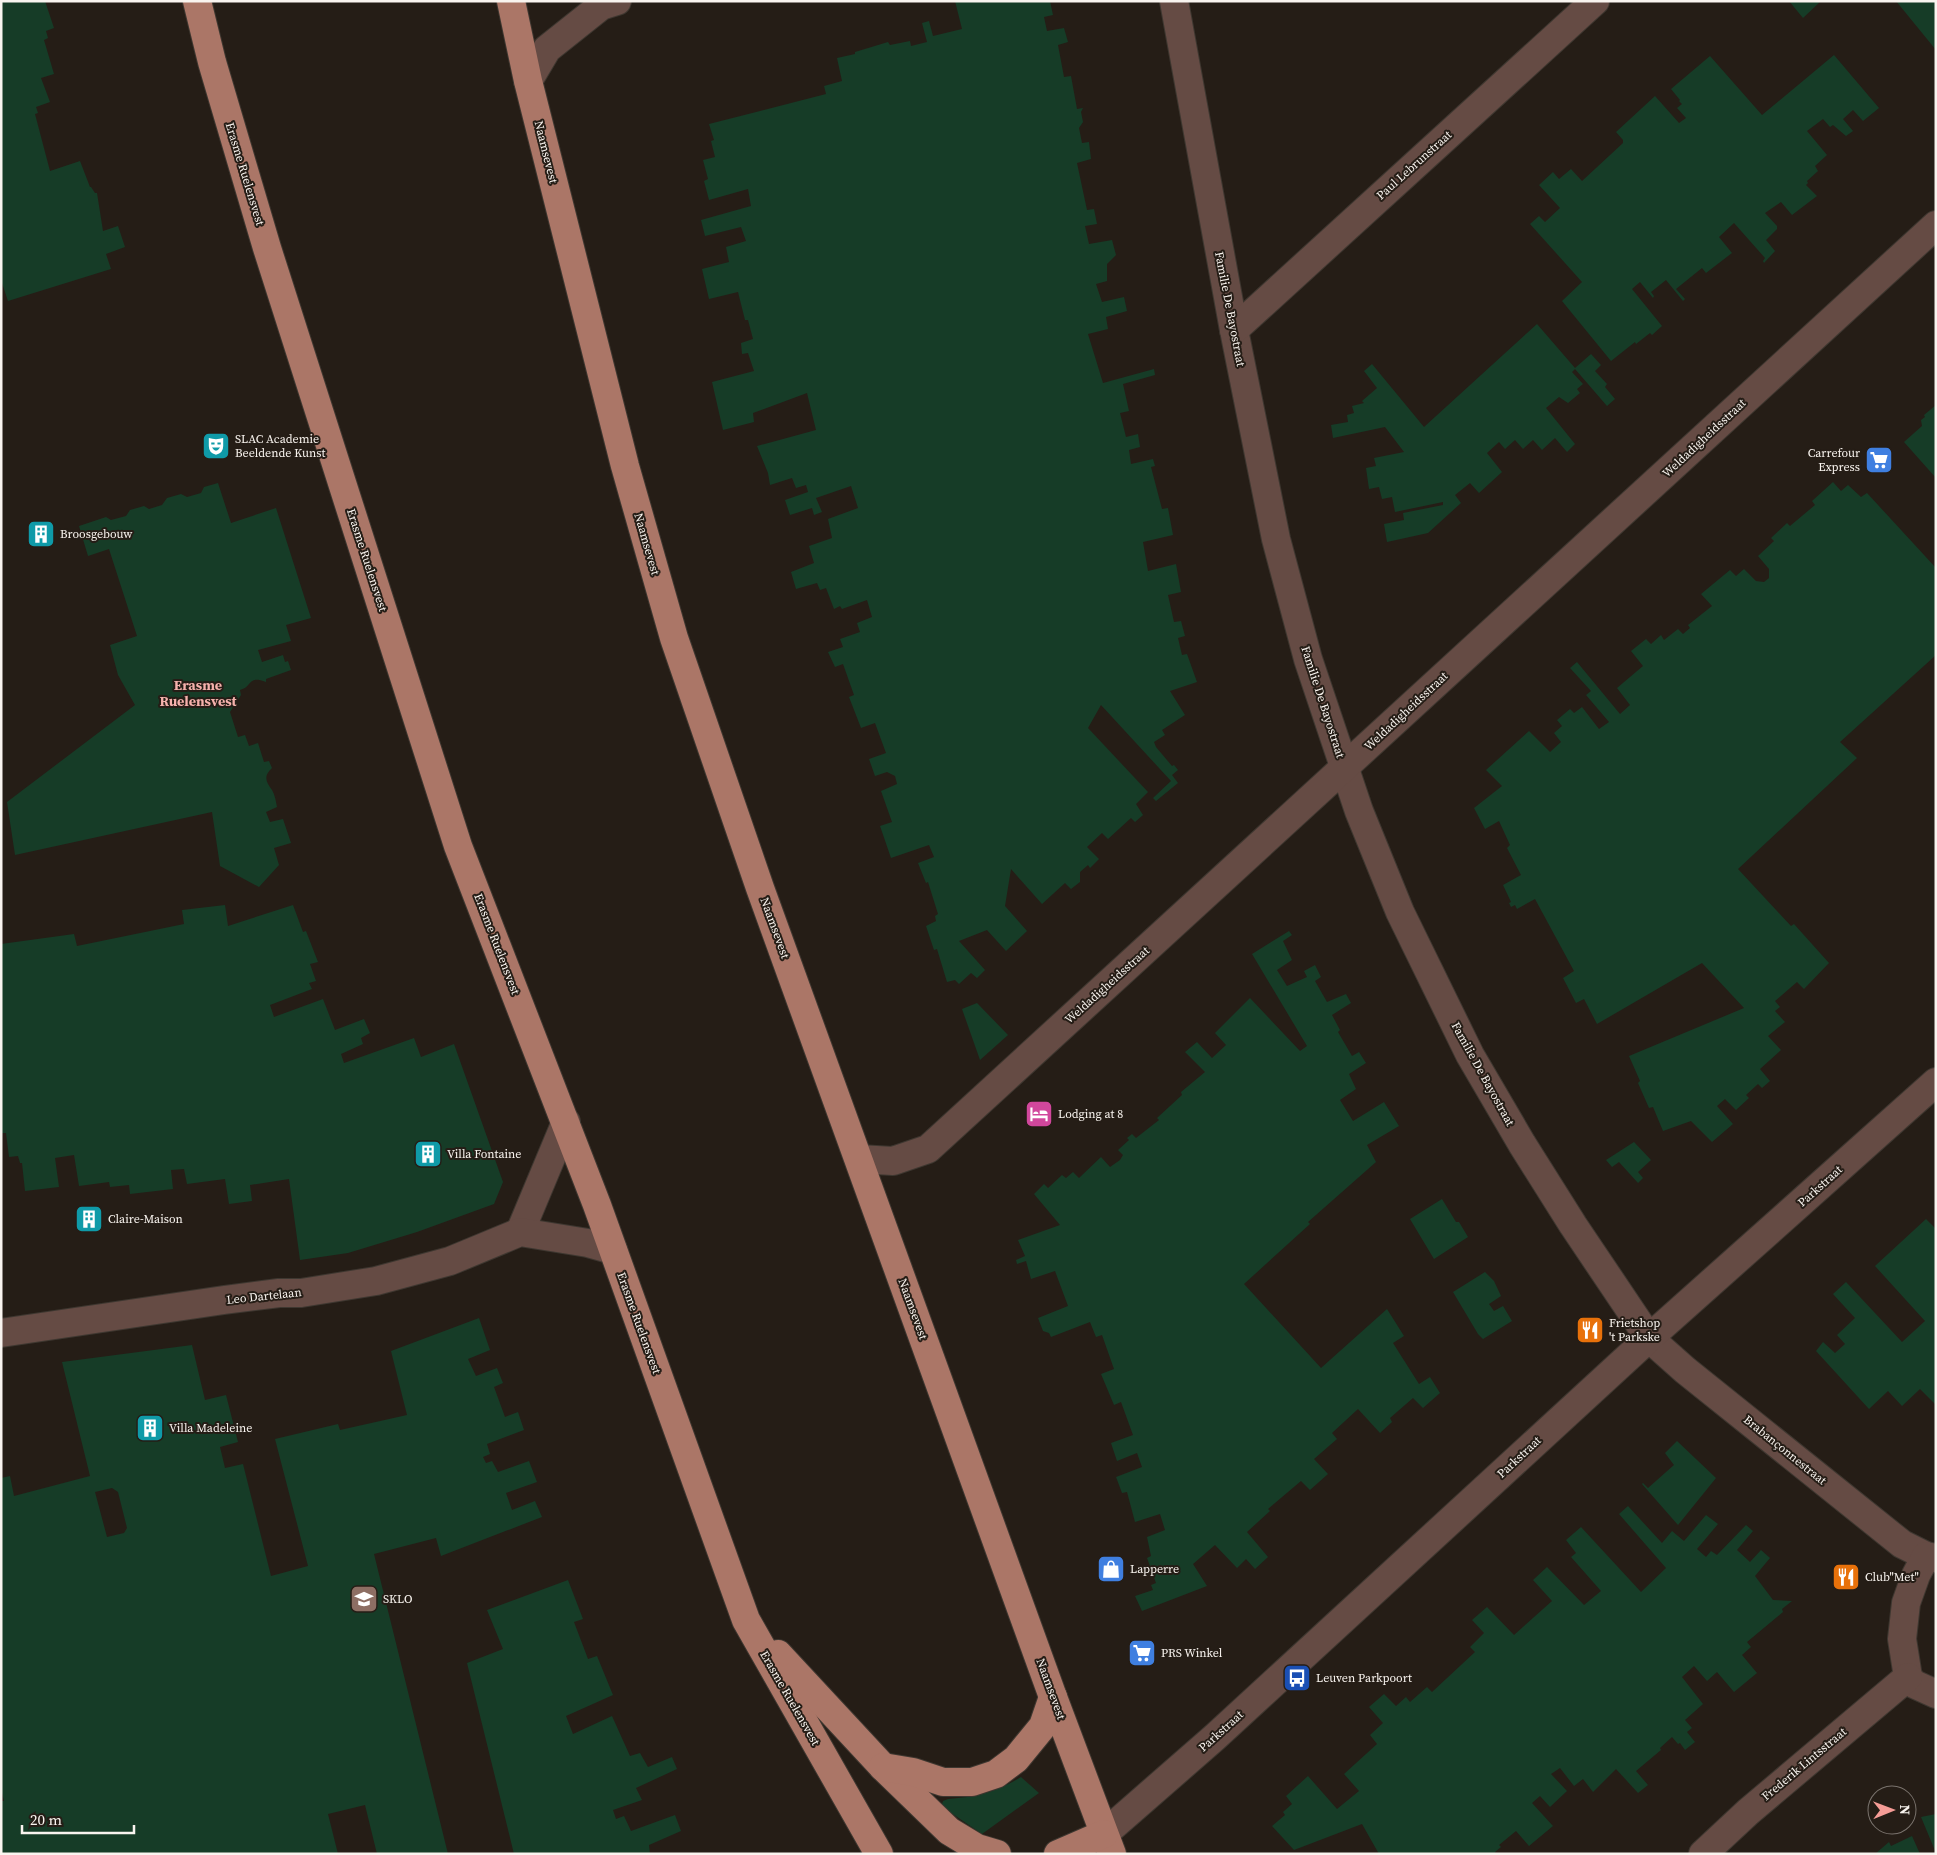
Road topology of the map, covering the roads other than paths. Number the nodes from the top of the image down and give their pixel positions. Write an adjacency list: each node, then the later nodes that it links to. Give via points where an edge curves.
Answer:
1 (196, 1): 11 (main road, Erasme Ruelensvest, via 268,248 455,837)
2 (511, 1): 6 (main road, Naamsevest)
3 (617, 1): 6 (street, via 600,6 547,49)
4 (1174, 1): 8 (street, Familie De Bayostraat)
5 (1595, 1): 8 (street, Paul Lebrunstraat)
6 (528, 81): 12 (main road, Naamsevest, via 625,466 674,638 760,888)
7 (1936, 225): 9 (street, Weldadigheidsstraat)
8 (1234, 330): 9 (street, Familie De Bayostraat, via 1276,539 1308,659)
9 (1345, 768): 12 (street, Weldadigheidsstraat, via 928,1149 893,1161); 16 (street, Familie De Bayostraat, via 1400,912 1470,1054 1573,1225)
10 (1936, 1082): 16 (street, Parkstraat)
11 (566, 1122): 13 (street); 14 (main road, Erasme Ruelensvest)
12 (860, 1159): 21 (main road, Naamsevest)
13 (520, 1232): 14 (street); 15 (street, Leo Dartelaan, via 450,1261 376,1281)
14 (613, 1250): 18 (main road, Erasme Ruelensvest)
15 (1, 1333)
16 (1649, 1338): 17 (street, Brabançonnestraat, via 1902,1544); 23 (street, Parkstraat, via 1215,1737)
17 (1931, 1557): 19 (street, via 1911,1587 1903,1621 1902,1639)
18 (746, 1620): 22 (main road); 24 (main road, Erasme Ruelensvest)
19 (1908, 1677): 20 (street, via 1922,1689); 28 (street, Frederik Lintsstraat, via 1748,1812)
20 (1936, 1694)
21 (1053, 1697): 22 (main road, via 1043,1726 1016,1759 996,1774 972,1782 943,1782); 23 (main road, Naamsevest)
22 (883, 1767): 25 (main road, via 949,1831 977,1848)
23 (1108, 1844): 26 (main road); 27 (main road)
24 (879, 1854)
25 (997, 1854)
26 (1058, 1854)
27 (1079, 1854)
28 (1704, 1854)

